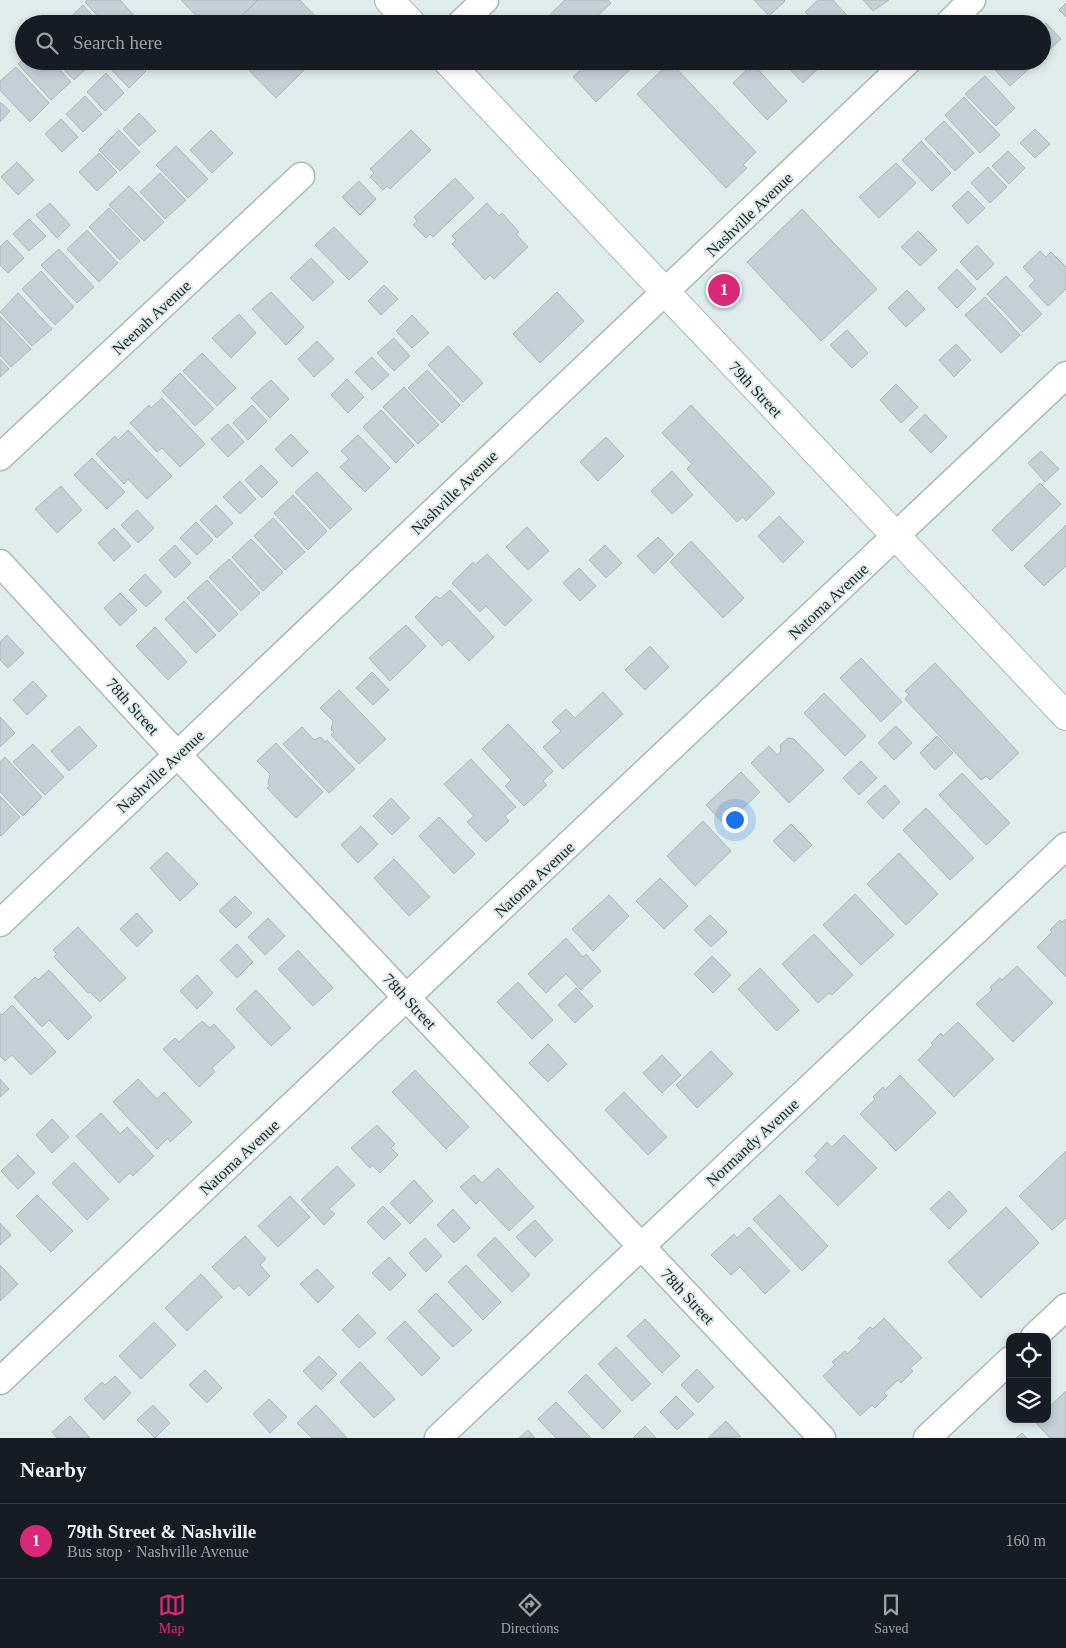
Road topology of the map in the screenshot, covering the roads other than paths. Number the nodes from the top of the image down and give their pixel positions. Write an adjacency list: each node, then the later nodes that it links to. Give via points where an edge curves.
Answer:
1 (389, 0): 4 (main road)
2 (485, 0): 5 (street)
3 (972, 0): 6 (street)
4 (403, 15)
5 (469, 15)
6 (957, 15)
7 (455, 70): 10 (main road, 79th Street)
8 (899, 70): 10 (street, Nashville Avenue)
9 (301, 176): 12 (street, Neenah Avenue)
10 (666, 293): 13 (main road, 79th Street); 16 (street, Nashville Avenue)
11 (1066, 375): 13 (street, Natoma Avenue)
12 (0, 457)
13 (897, 537): 15 (main road, 79th Street); 19 (street, Natoma Avenue)
14 (0, 562): 16 (street, 78th Street)
15 (1066, 716)
16 (178, 754): 18 (street, Nashville Avenue); 19 (street, 78th Street)
17 (1066, 846): 20 (street, Normandy Avenue)
18 (0, 923)
19 (407, 998): 20 (street, 78th Street); 24 (street, Natoma Avenue)
20 (641, 1247): 25 (street, Normandy Avenue); 26 (street, 78th Street)
21 (1066, 1307): 22 (street)
22 (1038, 1333)
23 (1006, 1364): 27 (street)
24 (0, 1382)
25 (438, 1438)
26 (822, 1438)
27 (927, 1438)

